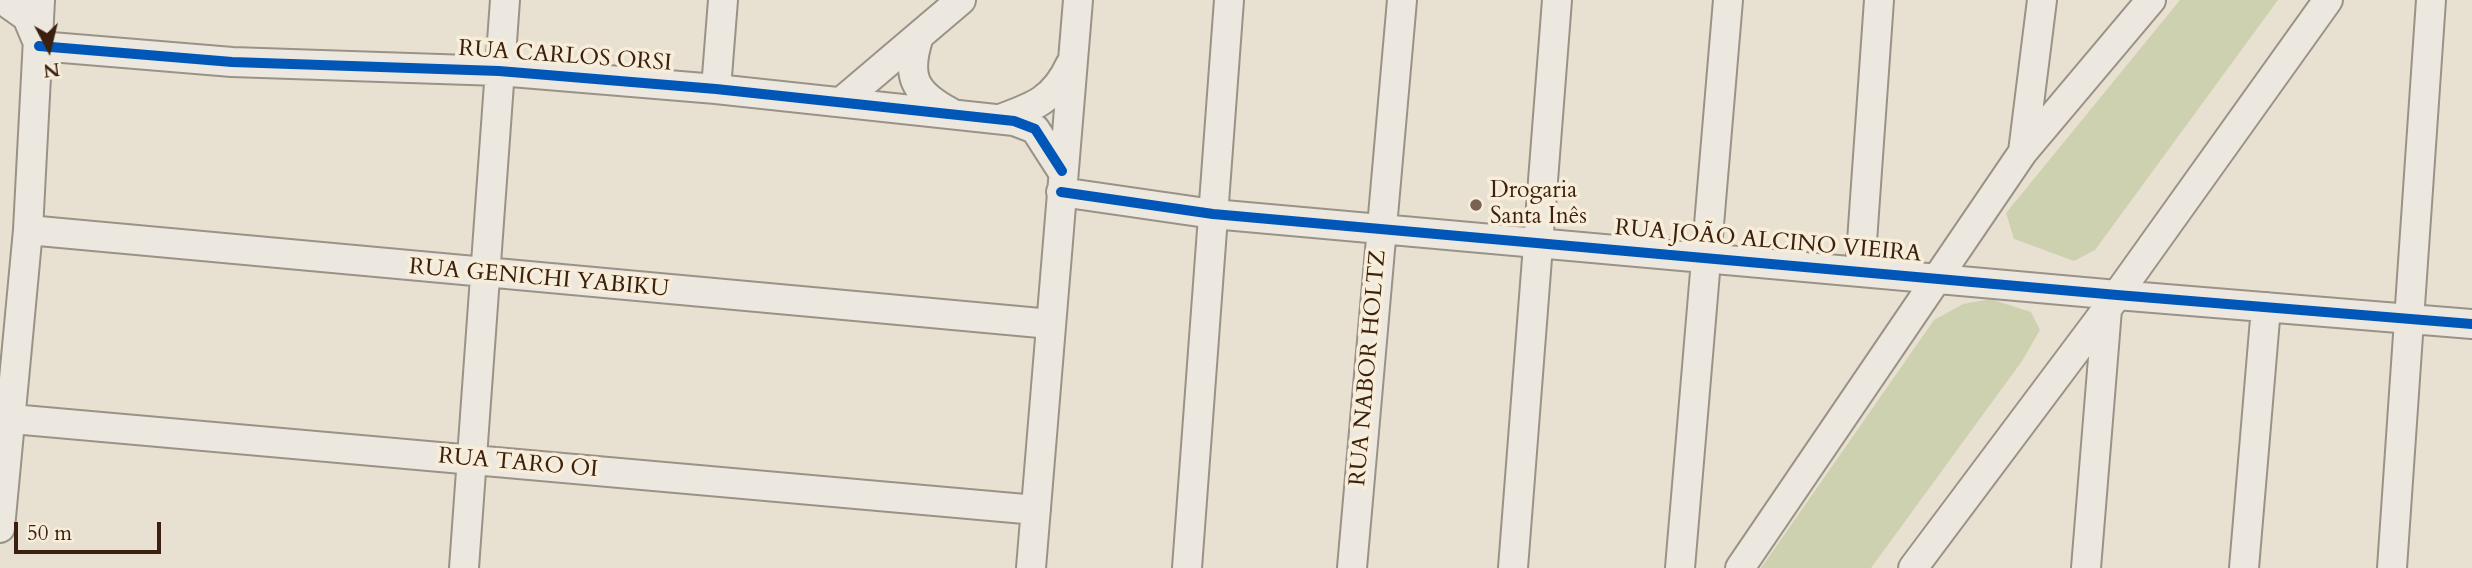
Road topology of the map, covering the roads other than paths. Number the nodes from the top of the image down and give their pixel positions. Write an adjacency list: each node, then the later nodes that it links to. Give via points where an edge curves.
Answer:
1 (3, 0): 19 (street, via 27,17)
2 (40, 0): 19 (street)
3 (505, 0): 21 (street)
4 (723, 0): 22 (street)
5 (961, 0): 18 (street)
6 (1066, 0): 17 (street)
7 (1077, 0): 17 (street)
8 (1229, 0): 28 (street)
9 (1402, 0): 29 (street, RUA NABOR HOLTZ)
10 (1556, 0): 31 (street)
11 (1728, 0): 32 (street)
12 (1879, 0): 33 (street)
13 (2042, 0): 26 (street)
14 (2151, 0): 26 (street)
15 (2328, 0): 36 (street)
16 (2431, 0): 38 (street)
17 (1075, 28): 20 (street)
18 (919, 36): 23 (street); 24 (street, via 911,69 914,81 923,93)
19 (39, 46): 21 (street, RUA CARLOS ORSI, via 233,62); 30 (street)
20 (1072, 60): 25 (street, via 1063,79 1038,105); 27 (street)
21 (499, 71): 22 (street, RUA CARLOS ORSI); 34 (street)
22 (716, 89): 23 (street, RUA CARLOS ORSI)
23 (841, 102): 24 (street, RUA CARLOS ORSI)
24 (956, 115): 25 (street, RUA CARLOS ORSI)
25 (997, 120): 27 (street, RUA CARLOS ORSI, via 1035,130)
26 (2023, 152): 35 (street)
27 (1062, 181): 28 (street, RUA JOÃO ALCINO VIEIRA); 39 (street)
28 (1213, 214): 29 (street, RUA JOÃO ALCINO VIEIRA); 47 (street)
29 (1380, 229): 31 (street, RUA JOÃO ALCINO VIEIRA); 48 (street, RUA NABOR HOLTZ)
30 (28, 230): 34 (street, RUA GENICHI YABIKU); 41 (street)
31 (1538, 244): 32 (street, RUA JOÃO ALCINO VIEIRA); 49 (street)
32 (1704, 259): 33 (street, RUA JOÃO ALCINO VIEIRA); 50 (street)
33 (1860, 270): 35 (street, RUA JOÃO ALCINO VIEIRA)
34 (485, 274): 39 (street, RUA GENICHI YABIKU); 42 (street)
35 (1936, 278): 36 (street, RUA JOÃO ALCINO VIEIRA); 51 (street)
36 (2112, 302): 37 (street, RUA JOÃO ALCINO VIEIRA); 52 (street); 53 (street)
37 (2266, 307): 38 (street, RUA JOÃO ALCINO VIEIRA); 54 (street)
38 (2409, 319): 40 (street, RUA JOÃO ALCINO VIEIRA); 55 (street)
39 (1051, 324): 43 (street)
40 (2472, 324)
41 (5, 418): 42 (street, RUA TARO OI); 44 (street)
42 (472, 460): 43 (street, RUA TARO OI); 45 (street)
43 (1036, 510): 46 (street)
44 (0, 528)
45 (464, 568)
46 (1031, 568)
47 (1187, 568)
48 (1352, 568)
49 (1513, 568)
50 (1680, 568)
51 (1740, 568)
52 (1914, 568)
53 (2086, 568)
54 (2244, 568)
55 (2392, 568)

